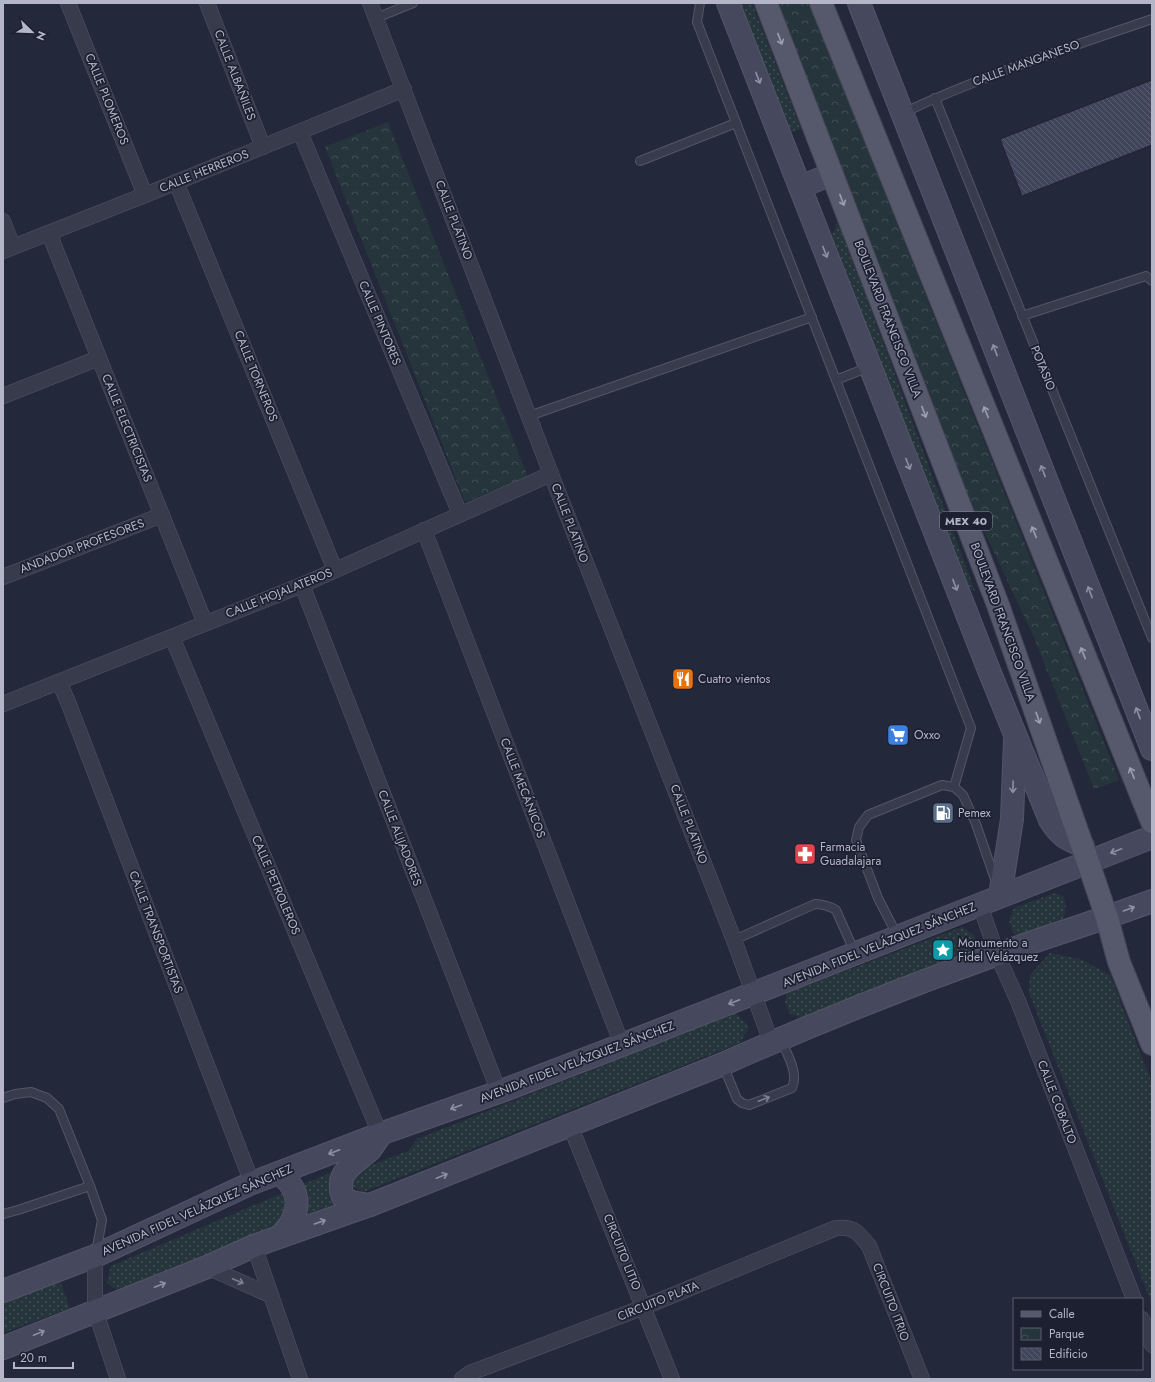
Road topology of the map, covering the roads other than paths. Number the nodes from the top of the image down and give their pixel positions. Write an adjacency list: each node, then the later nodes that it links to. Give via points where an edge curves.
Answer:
1 (68, 3): 22 (street, CALLE PLOMEROS)
2 (207, 3): 17 (street, CALLE ALBAÑILES)
3 (370, 3): 10 (street, CALLE PLATINO)
4 (412, 3): 10 (lane)
5 (700, 3): 15 (lane, via 697,22)
6 (728, 3): 21 (main road, one-way to 21)
7 (766, 3): 19 (main road, BOULEVARD FRANCISCO VILLA / MEX 40, one-way to 19)
8 (821, 3): 49 (main road, one-way to 8)
9 (859, 3): 14 (main road)
10 (376, 18): 12 (street, CALLE PLATINO)
11 (1152, 19): 13 (lane, CALLE MANGANESO, via 1004,70)
12 (404, 89): 16 (street, CALLE HERREROS); 33 (street, CALLE PLATINO)
13 (934, 98): 14 (lane, CALLE MANGANESO); 27 (lane, POTASIO)
14 (902, 113): 47 (main road, one-way to 14)
15 (736, 124): 18 (lane); 28 (lane)
16 (300, 132): 17 (street, CALLE HERREROS); 35 (street, CALLE PINTORES)
17 (263, 147): 20 (street, CALLE HERREROS)
18 (640, 161)
19 (832, 174): 21 (main road); 51 (main road, BOULEVARD FRANCISCO VILLA / MEX 40, one-way to 51, via 973,538)
20 (176, 182): 22 (street, CALLE HERREROS); 38 (street, CALLE TORNEROS)
21 (800, 186): 30 (main road, one-way to 30)
22 (145, 195): 24 (street, CALLE HERREROS)
23 (3, 221): 25 (street)
24 (49, 233): 25 (street, CALLE HERREROS); 29 (street, CALLE ELECTRICISTAS)
25 (8, 249)
26 (1152, 281): 27 (lane, via 1146,276)
27 (1022, 316): 43 (lane, POTASIO)
28 (812, 317): 31 (lane); 33 (lane)
29 (99, 358): 32 (street); 36 (street, CALLE ELECTRICISTAS)
30 (870, 367): 31 (lane); 46 (main road, one-way to 46)
31 (836, 380): 48 (lane, via 971,728)
32 (3, 396)
33 (529, 416): 34 (street, CALLE PLATINO)
34 (551, 474): 35 (street, CALLE HOJALATEROS); 57 (street, CALLE PLATINO)
35 (460, 514): 37 (street, CALLE HOJALATEROS)
36 (162, 515): 39 (street, ANDADOR PROFESORES); 41 (street, CALLE ELECTRICISTAS)
37 (424, 530): 38 (street, CALLE HOJALATEROS); 63 (street, CALLE MECÁNICOS)
38 (335, 570): 40 (street, CALLE HOJALATEROS)
39 (3, 577)
40 (302, 585): 41 (street, CALLE HOJALATEROS); 65 (street, CALLE ALIJADORES)
41 (205, 623): 42 (street, CALLE HOJALATEROS)
42 (172, 636): 44 (street, CALLE HOJALATEROS); 68 (street, CALLE PETROLEROS)
43 (1152, 638)
44 (59, 682): 45 (street, CALLE HOJALATEROS); 70 (street, CALLE TRANSPORTISTAS)
45 (3, 704)
46 (1015, 734): 51 (main road, via 1056,831); 52 (main road, one-way to 52, via 1012,819)
47 (1152, 749)
48 (954, 787): 52 (lane, via 964,795); 56 (lane, via 942,784 868,815 859,827 856,840 878,898)
49 (1151, 811)
50 (1152, 837): 51 (main road, AVENIDA FIDEL VELÁZQUEZ SÁNCHEZ, one-way to 51)
51 (1086, 854): 52 (main road, AVENIDA FIDEL VELÁZQUEZ SÁNCHEZ); 55 (main road, BOULEVARD FRANCISCO VILLA / MEX 40)
52 (1000, 896): 54 (main road, AVENIDA FIDEL VELÁZQUEZ SÁNCHEZ)
53 (1152, 901): 55 (main road, one-way to 53)
54 (980, 904): 56 (main road, AVENIDA FIDEL VELÁZQUEZ SÁNCHEZ); 59 (street, CALLE COBALTO)
55 (1107, 918): 59 (main road); 62 (main road, BOULEVARD FRANCISCO VILLA / MEX 40, via 1119,962)
56 (897, 937): 58 (main road, AVENIDA FIDEL VELÁZQUEZ SÁNCHEZ)
57 (734, 940): 58 (lane, via 815,904 822,904 836,910); 60 (street, CALLE PLATINO)
58 (856, 954): 60 (main road, AVENIDA FIDEL VELÁZQUEZ SÁNCHEZ)
59 (997, 954): 61 (main road); 81 (street, CALLE COBALTO, via 1018,1001)
60 (754, 994): 61 (street, CALLE PLATINO); 63 (main road, AVENIDA FIDEL VELÁZQUEZ SÁNCHEZ, one-way to 63)
61 (776, 1041): 64 (main road); 64 (lane, one-way to 61, via 737,1099 742,1103 749,1105 792,1088 795,1075)
62 (1152, 1044)
63 (622, 1045): 65 (main road, AVENIDA FIDEL VELÁZQUEZ SÁNCHEZ)
64 (723, 1064): 67 (main road)
65 (499, 1092): 68 (main road, AVENIDA FIDEL VELÁZQUEZ SÁNCHEZ, one-way to 68)
66 (3, 1098): 71 (lane, via 31,1092 47,1098 59,1109)
67 (570, 1125): 72 (main road, one-way to 67); 82 (street, CIRCUITO LITIO)
68 (380, 1134): 69 (main road, AVENIDA FIDEL VELÁZQUEZ SÁNCHEZ, one-way to 69); 72 (main road, via 371,1149 345,1171 341,1179 340,1189 343,1197 351,1202)
69 (279, 1173): 70 (main road, AVENIDA FIDEL VELÁZQUEZ SÁNCHEZ); 75 (main road, via 292,1185 296,1193 292,1221)
70 (252, 1183): 77 (main road, AVENIDA FIDEL VELÁZQUEZ SÁNCHEZ)
71 (90, 1186): 73 (lane); 77 (lane, via 102,1220)
72 (370, 1205): 75 (main road, one-way to 72)
73 (3, 1214)
74 (854, 1230): 82 (street, CIRCUITO PLATA, via 836,1228); 91 (street, CIRCUITO ITRIO, via 869,1246)
75 (281, 1236): 76 (main road)
76 (254, 1246): 78 (main road); 80 (street)
77 (95, 1256): 79 (main road, AVENIDA FIDEL VELÁZQUEZ SÁNCHEZ); 83 (street)
78 (207, 1267): 80 (street, one-way to 80); 83 (main road, one-way to 78)
79 (3, 1290)
80 (270, 1295): 88 (street)
81 (1134, 1298)
82 (644, 1307): 89 (street, CIRCUITO PLATA, via 470,1373); 90 (street, CIRCUITO LITIO)
83 (96, 1310): 86 (main road, one-way to 83); 87 (street)
84 (1143, 1322): 85 (street)
85 (1152, 1345)
86 (3, 1348)
87 (118, 1379)
88 (300, 1379)
89 (462, 1379)
90 (672, 1379)
91 (922, 1379)

